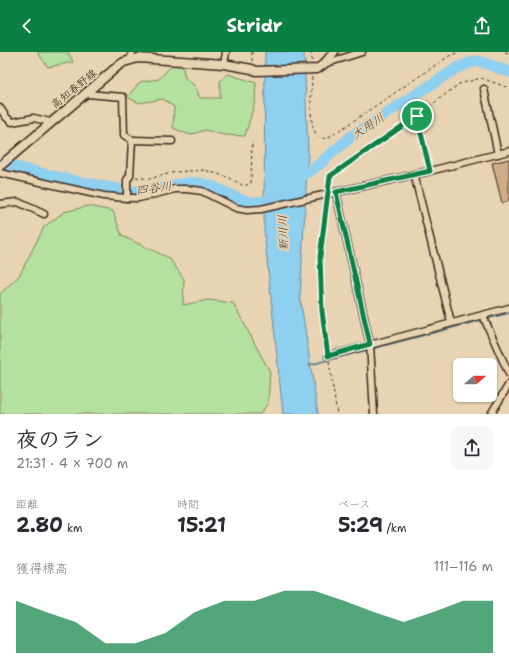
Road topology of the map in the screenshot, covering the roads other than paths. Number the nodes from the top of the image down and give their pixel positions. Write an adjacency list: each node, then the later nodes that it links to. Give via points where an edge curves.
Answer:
1 (226, 52): 5 (street)
2 (334, 52): 6 (main road, 高知春野線)
3 (362, 52): 6 (street)
4 (131, 56): 5 (main road, 高知春野線); 8 (main road, 高知春野線)
5 (224, 64): 6 (main road, 高知春野線, via 254,70 312,70)
6 (324, 64)
7 (484, 89): 14 (street)
8 (87, 94): 10 (main road, 高知春野線); 11 (street, via 123,97 124,135)
9 (0, 108): 10 (street, via 12,122 34,118)
10 (50, 122): 15 (main road, 高知春野線)
11 (132, 140): 12 (street); 19 (street)
12 (172, 141)
13 (509, 151): 14 (street)
14 (498, 154): 17 (street)
15 (3, 163)
16 (0, 173): 19 (street, via 104,196)
17 (414, 174): 18 (street); 24 (street)
18 (336, 192): 19 (street, via 247,210 236,208 202,191 188,189 175,189 139,198); 25 (street)
19 (127, 196)
20 (0, 204): 21 (street, via 18,202)
21 (44, 214)
22 (509, 308): 23 (street)
23 (483, 315): 24 (street); 27 (street)
24 (451, 322): 25 (street)
25 (370, 344): 26 (street); 29 (street)
26 (328, 356)
27 (509, 374)
28 (509, 384): 30 (street)
29 (374, 414)
30 (492, 414)

